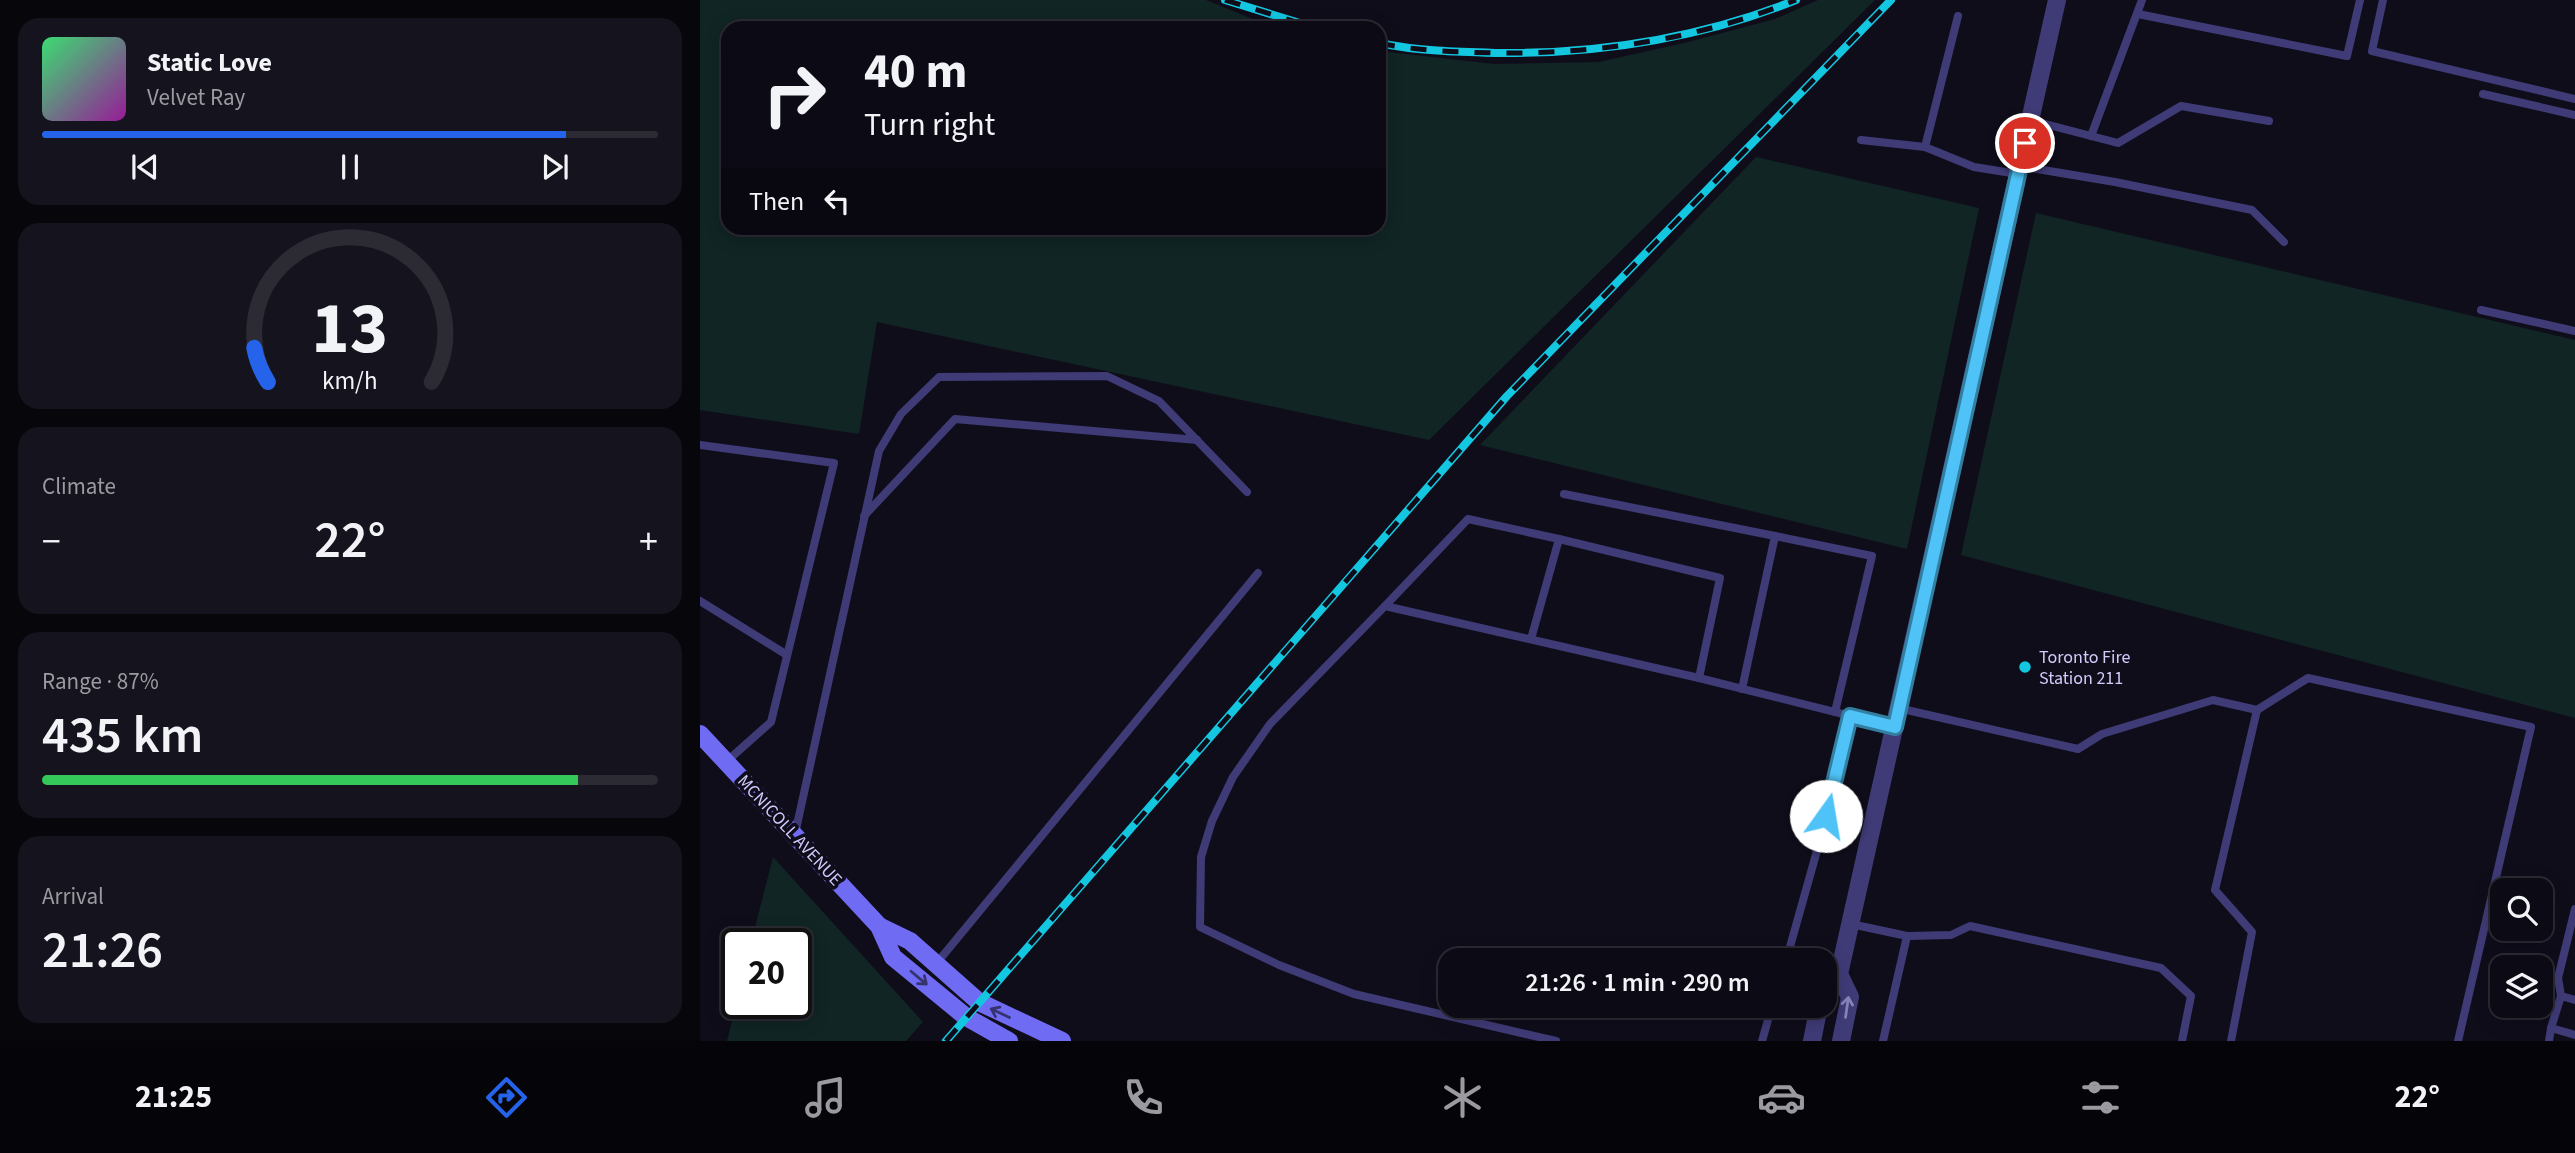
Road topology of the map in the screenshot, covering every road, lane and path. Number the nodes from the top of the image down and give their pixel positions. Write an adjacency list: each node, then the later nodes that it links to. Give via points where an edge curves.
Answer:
1 (2057, 0): 10 (street)
2 (2142, 0): 5 (lane)
3 (2360, 0): 5 (lane, via 2347,56)
4 (2383, 0): 8 (lane, via 2372,51)
5 (2138, 14): 12 (lane)
6 (1958, 16): 14 (lane)
7 (2483, 94): 9 (lane)
8 (2575, 99)
9 (2575, 115)
10 (2030, 120): 12 (lane); 15 (street)
11 (2269, 121): 12 (lane, via 2180,106 2118,143)
12 (2091, 136)
13 (1861, 140): 14 (lane)
14 (1926, 147): 15 (lane, via 1974,167)
15 (2019, 170): 16 (lane, via 2115,182 2252,210); 33 (street)
16 (2284, 242)
17 (2482, 310): 18 (lane)
18 (2575, 331)
19 (1197, 440): 21 (lane); 23 (lane, via 955,419); 23 (lane, via 1159,401 1107,376 939,377 901,414 880,451)
20 (700, 445): 30 (lane, via 834,463)
21 (1247, 492)
22 (1564, 494): 24 (lane)
23 (863, 517): 40 (lane)
24 (1775, 536): 32 (lane); 35 (lane, via 1872,556)
25 (1559, 539): 28 (lane, via 1468,519); 29 (lane); 31 (lane, via 1720,578)
26 (1258, 573): 46 (lane)
27 (700, 601): 30 (lane)
28 (1385, 606): 29 (lane); 56 (lane, via 1270,724 1233,777 1201,857 1200,927 1354,994)
29 (1531, 639): 31 (lane)
30 (787, 655): 39 (lane, via 771,722)
31 (1699, 678): 32 (lane)
32 (1742, 689): 35 (lane)
33 (1898, 708): 34 (lane, via 2078,749 2102,734 2213,700); 37 (street)
34 (2257, 710): 62 (lane, via 2215,890 2252,932); 63 (lane, via 2308,678 2531,727)
35 (1835, 712): 36 (lane)
36 (1850, 716): 37 (lane); 45 (lane)
37 (1895, 727): 42 (street)
38 (700, 734): 39 (main road, MCNICOLL AVENUE)
39 (726, 762): 40 (main road, MCNICOLL AVENUE)
40 (795, 834): 43 (main road, MCNICOLL AVENUE)
41 (2575, 909): 48 (lane, via 2558,978)
42 (1850, 924): 44 (lane); 47 (street)
43 (879, 926): 46 (main road, MCNICOLL AVENUE, via 910,941); 54 (main road, MCNICOLL AVENUE, one-way to 54, via 893,957 966,1017)
44 (1907, 936): 60 (lane); 61 (lane, via 1951,935 1970,926 2161,968 2190,996)
45 (1790, 948)
46 (936, 964): 55 (main road, MCNICOLL AVENUE, one-way to 46, via 988,1008)
47 (1839, 974): 59 (street, one-way to 47, via 1850,997)
48 (2561, 996): 49 (lane); 52 (lane)
49 (2575, 1000)
50 (1769, 1018): 57 (lane)
51 (1817, 1018): 58 (street)
52 (2551, 1028): 53 (lane); 64 (lane)
53 (2575, 1035)
54 (1009, 1041)
55 (1062, 1041)
56 (1556, 1041)
57 (1762, 1041)
58 (1812, 1041)
59 (1841, 1041)
60 (1883, 1041)
61 (2182, 1041)
62 (2231, 1041)
63 (2458, 1041)
64 (2549, 1041)

